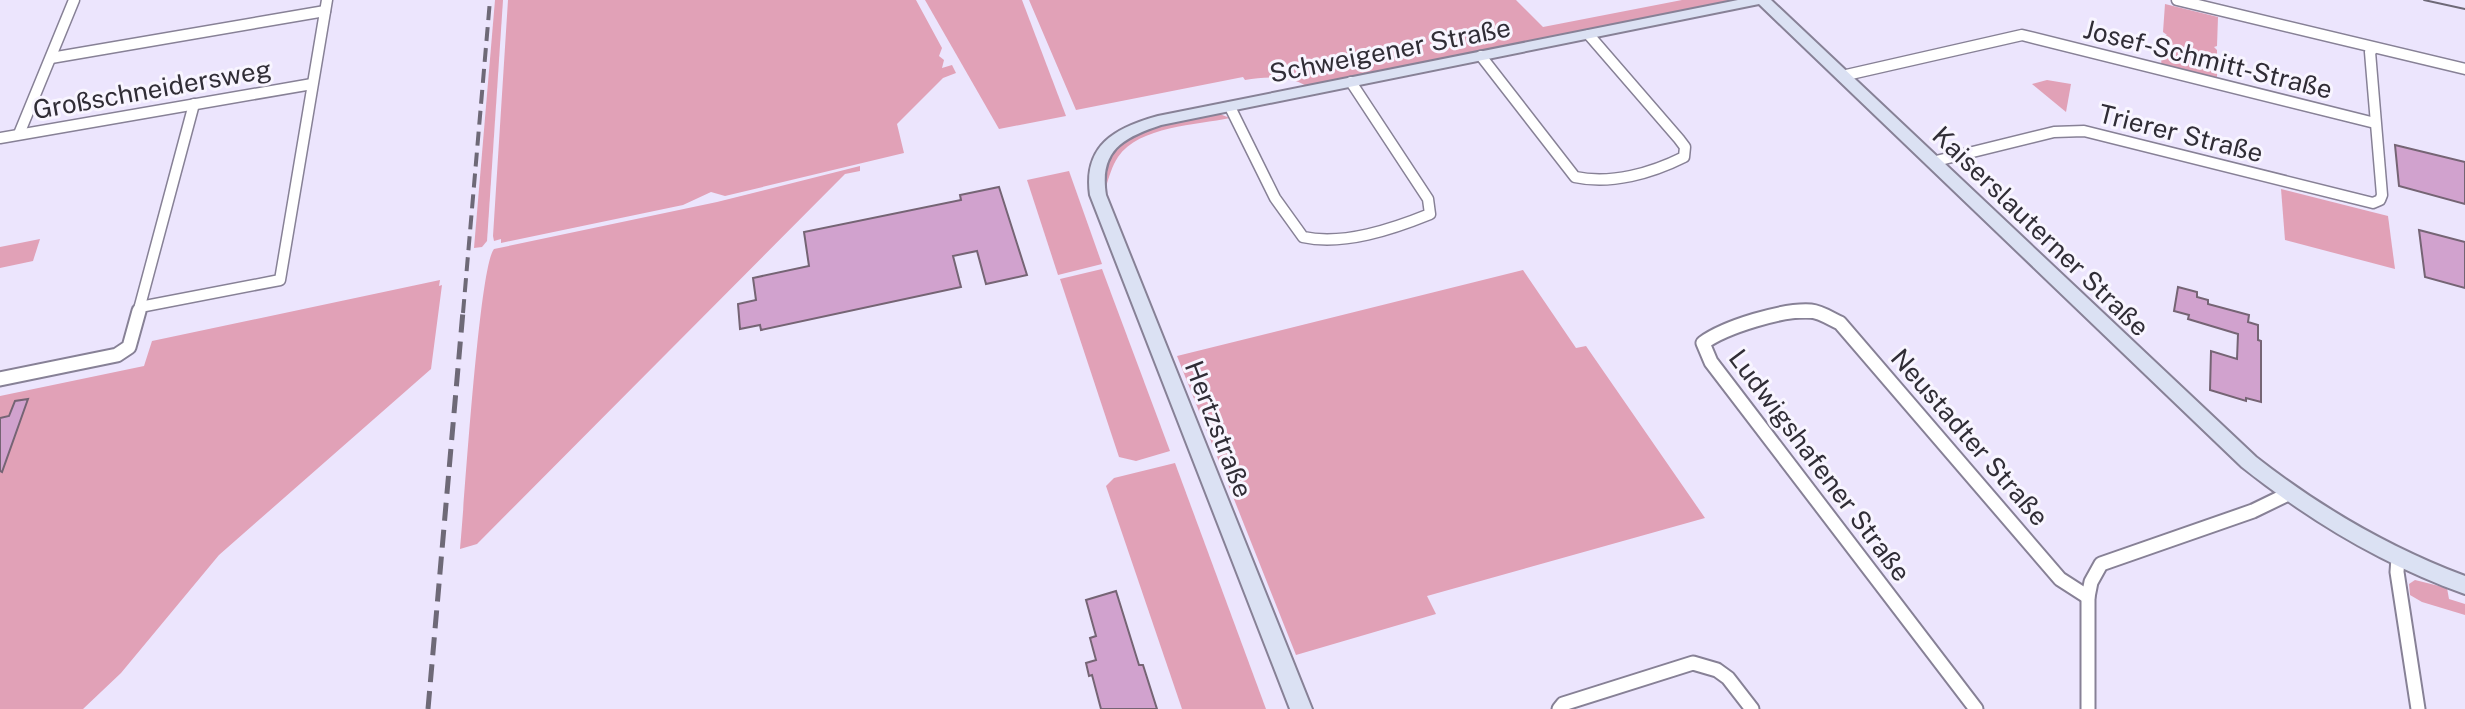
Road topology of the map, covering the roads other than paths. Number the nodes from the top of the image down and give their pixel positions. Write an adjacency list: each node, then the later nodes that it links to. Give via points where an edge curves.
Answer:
1 (74, 0): 8 (street)
2 (1761, 0): 5 (main road, Schweigener Straße); 10 (main road, Kaiserslauterner Straße)
3 (2177, 0): 6 (street)
4 (326, 5): 8 (street); 12 (street)
5 (1589, 35): 7 (main road, Schweigener Straße); 7 (street, via 1685,147 1684,157 1672,165 1593,181 1575,177)
6 (2373, 49): 9 (street); 15 (street)
7 (1481, 56): 11 (main road, Schweigener Straße)
8 (51, 58): 16 (street)
9 (2465, 69)
10 (1842, 76): 15 (street, Josef-Schmitt-Straße, via 2022,35); 18 (main road, Kaiserslauterner Straße)
11 (1351, 82): 14 (main road, Schweigener Straße); 14 (street, via 1428,199 1430,214 1329,240 1300,235)
12 (312, 84): 13 (street, Großschneidersweg); 20 (street, via 280,280)
13 (194, 104): 16 (street, Großschneidersweg); 20 (street)
14 (1230, 107): 19 (main road, Schweigener Straße, via 1133,129 1109,145)
15 (2375, 123): 18 (street, Trierer Straße, via 2382,195 2373,203 2084,131 2054,132)
16 (19, 134): 17 (street, Großschneidersweg)
17 (0, 138)
18 (1932, 162): 23 (main road, Kaiserslauterner Straße, via 2206,424)
19 (1096, 167): 27 (main road, Hertzstraße, via 1103,207)
20 (140, 307): 22 (street, via 126,352)
21 (1815, 311): 26 (street, Neustadter Straße, via 1840,323 2060,579); 30 (street, Ludwigshafener Straße, via 1719,331 1707,337 1704,347)
22 (0, 379)
23 (2288, 494): 24 (main road, Kaiserslauterner Straße); 26 (street, via 2253,511 2111,558 2095,571)
24 (2398, 558): 25 (main road, Kaiserslauterner Straße); 32 (street)
25 (2465, 585)
26 (2088, 597): 31 (street)
27 (1301, 709)
28 (1559, 709): 29 (street, via 1688,664 1728,678)
29 (1752, 709)
30 (1976, 709)
31 (2088, 709)
32 (2418, 709)

